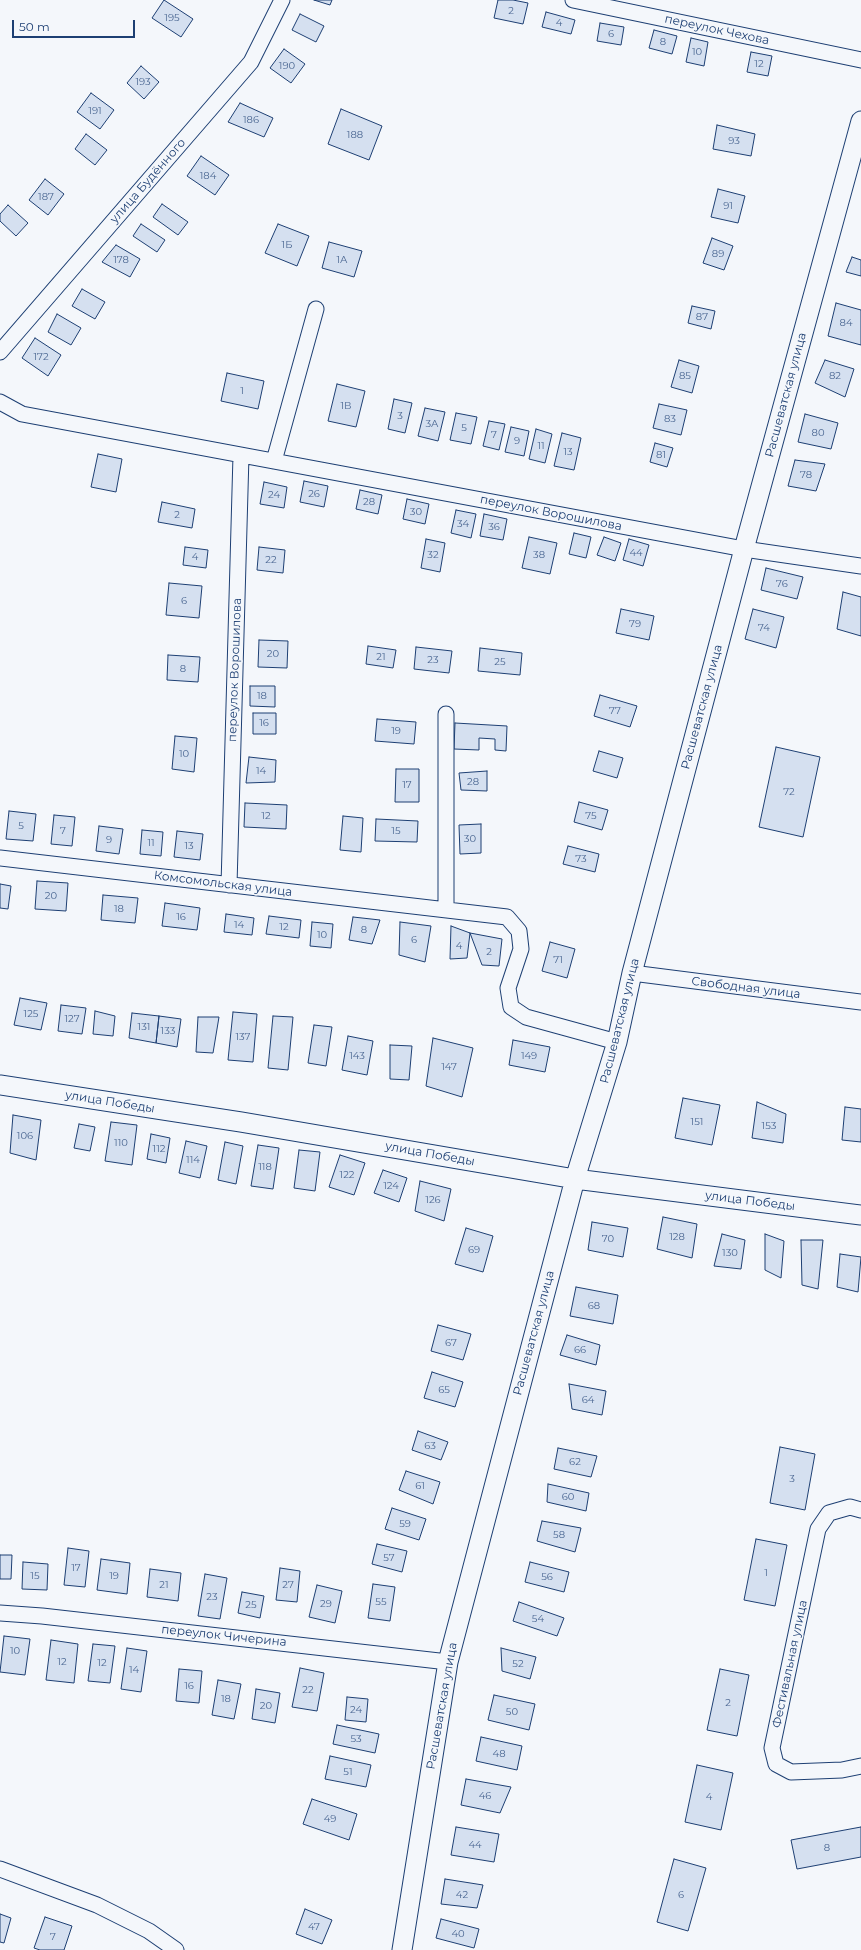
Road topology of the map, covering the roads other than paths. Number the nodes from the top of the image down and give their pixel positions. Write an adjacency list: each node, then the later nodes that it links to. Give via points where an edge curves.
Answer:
1 (282, 0): 6 (street, улица Будённого, via 251,62)
2 (573, 0): 3 (street, переулок Чехова)
3 (861, 60)
4 (861, 121): 10 (street, Расшеватская улица)
5 (316, 309): 9 (street)
6 (0, 352)
7 (0, 402): 8 (street, переулок Ворошилова, via 22,414)
8 (241, 455): 9 (street, переулок Ворошилова); 14 (street, переулок Ворошилова)
9 (274, 461): 10 (street, переулок Ворошилова)
10 (744, 549): 11 (street, переулок Ворошилова); 16 (street, Расшеватская улица)
11 (861, 566)
12 (446, 714): 15 (street)
13 (0, 858): 14 (street, Комсомольская улица)
14 (229, 884): 15 (street, Комсомольская улица)
15 (446, 910): 18 (street, Комсомольская улица, via 507,917 519,931 521,949 508,988 511,1007 526,1016)
16 (632, 973): 17 (street, Свободная улица); 18 (street, Расшеватская улица)
17 (861, 1002)
18 (617, 1042): 20 (street, Расшеватская улица)
19 (0, 1085): 20 (street, улица Победы, via 241,1122)
20 (575, 1179): 21 (street, улица Победы); 24 (street, Расшеватская улица)
21 (861, 1215)
22 (861, 1510): 25 (street, Фестивальная улица, via 850,1508 829,1514 818,1529 772,1748 776,1764 791,1772 842,1770)
23 (0, 1613): 24 (street, переулок Чичерина)
24 (448, 1662): 28 (street, Расшеватская улица)
25 (861, 1766)
26 (0, 1869): 27 (street, via 97,1905 149,1931)
27 (176, 1950)
28 (402, 1950)

